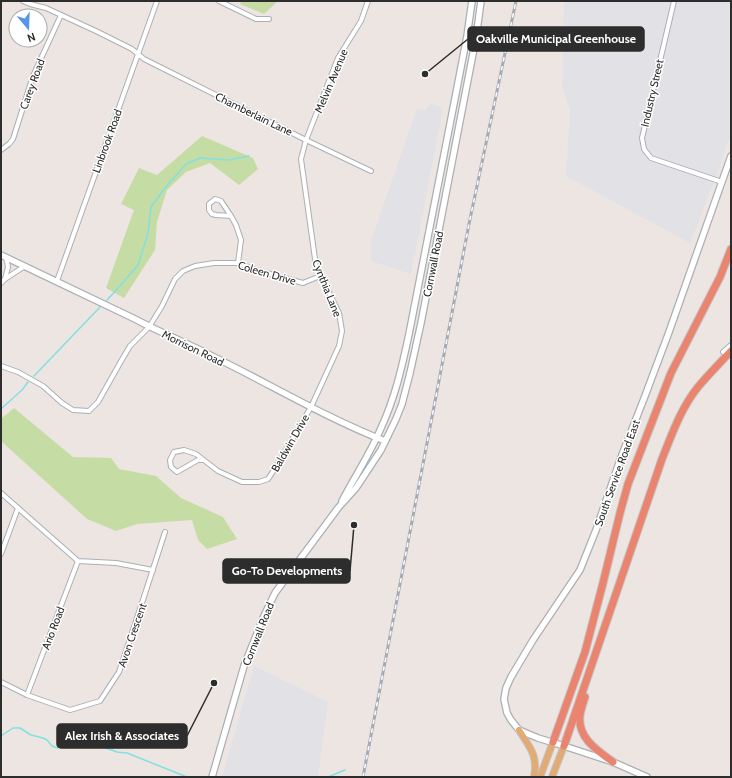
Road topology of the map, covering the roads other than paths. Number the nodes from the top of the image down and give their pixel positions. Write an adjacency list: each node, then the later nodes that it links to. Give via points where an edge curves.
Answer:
1 (23, 1): 8 (street, Chamberlain Lane)
2 (157, 1): 10 (street, Linbrook Road)
3 (219, 1): 9 (street, via 256,19)
4 (368, 1): 11 (street, Melvin Avenue, via 361,22 338,58)
5 (472, 1): 31 (main road, Cornwall Road, via 409,334 395,392)
6 (481, 1): 32 (main road, Cornwall Road, via 420,330 402,404)
7 (674, 1): 15 (street, Industry Street, via 642,138 644,149 651,158)
8 (61, 15): 10 (street, Chamberlain Lane, via 132,49); 12 (street, Carey Road, via 33,76 13,139)
9 (269, 19)
10 (138, 55): 11 (street, Chamberlain Lane); 23 (street, Linbrook Road)
11 (306, 140): 14 (street, Chamberlain Lane); 21 (street, Cynthia Lane, via 301,159 316,266)
12 (1, 150)
13 (731, 156): 15 (main road, South Service Road East)
14 (370, 171)
15 (722, 182): 44 (main road, South Service Road East, via 580,570 533,640 506,688 504,699 507,713)
16 (231, 216): 16 (street, via 220,201 215,199 209,204 212,214); 19 (street, via 241,240)
17 (731, 249): 45 (highway, via 720,277 671,373 628,484 585,652)
18 (4, 256): 20 (main road, Morrison Road); 22 (street, via 8,267)
19 (238, 263): 21 (street, Coleen Drive, via 303,283); 25 (street, Coleen Drive, via 214,263 183,271 175,279)
20 (25, 266): 22 (street); 23 (main road, Morrison Road)
21 (320, 276): 30 (street, Cynthia Lane, via 339,313 342,332 339,346)
22 (5, 279): 24 (street)
23 (57, 281): 25 (main road, Morrison Road)
24 (1, 283)
25 (149, 327): 29 (street, Coleen Drive, via 130,346 98,402 89,411 73,410 36,382); 30 (main road, Morrison Road, via 209,354)
26 (731, 345): 28 (street)
27 (731, 351): 28 (highway)
28 (723, 355): 41 (highway, via 689,400 674,429)
29 (1, 366)
30 (311, 407): 31 (main road, Morrison Road); 33 (street, Baldwin Drive, via 268,479 242,482 218,471)
31 (377, 438): 32 (main road, Morrison Road); 36 (main road, Cornwall Road)
32 (385, 441): 36 (main road, Cornwall Road, via 356,488)
33 (203, 460): 33 (street, Baldwin Drive, via 196,454 184,450 174,452 170,460 171,467 177,472 198,460)
34 (1, 493): 35 (street)
35 (18, 508): 38 (street); 39 (street)
36 (338, 508): 48 (main road, Cornwall Road, via 275,593 264,616 244,666)
37 (165, 532): 40 (street, Avon Crescent)
38 (1, 554)
39 (78, 561): 40 (street, via 116,563); 43 (street, Ario Road)
40 (153, 570): 43 (street, Avon Crescent, via 119,672 100,701 70,710)
41 (587, 679): 46 (highway); 47 (highway, via 580,726 591,745)
42 (1, 682): 43 (street, Avon Crescent)
43 (27, 695)
44 (519, 730): 45 (main road); 49 (main road, via 536,761)
45 (553, 742): 46 (main road); 50 (main road)
46 (564, 746): 47 (main road); 51 (main road)
47 (613, 762): 52 (main road)
48 (212, 777)
49 (534, 777)
50 (540, 777)
51 (552, 777)
52 (647, 777)

